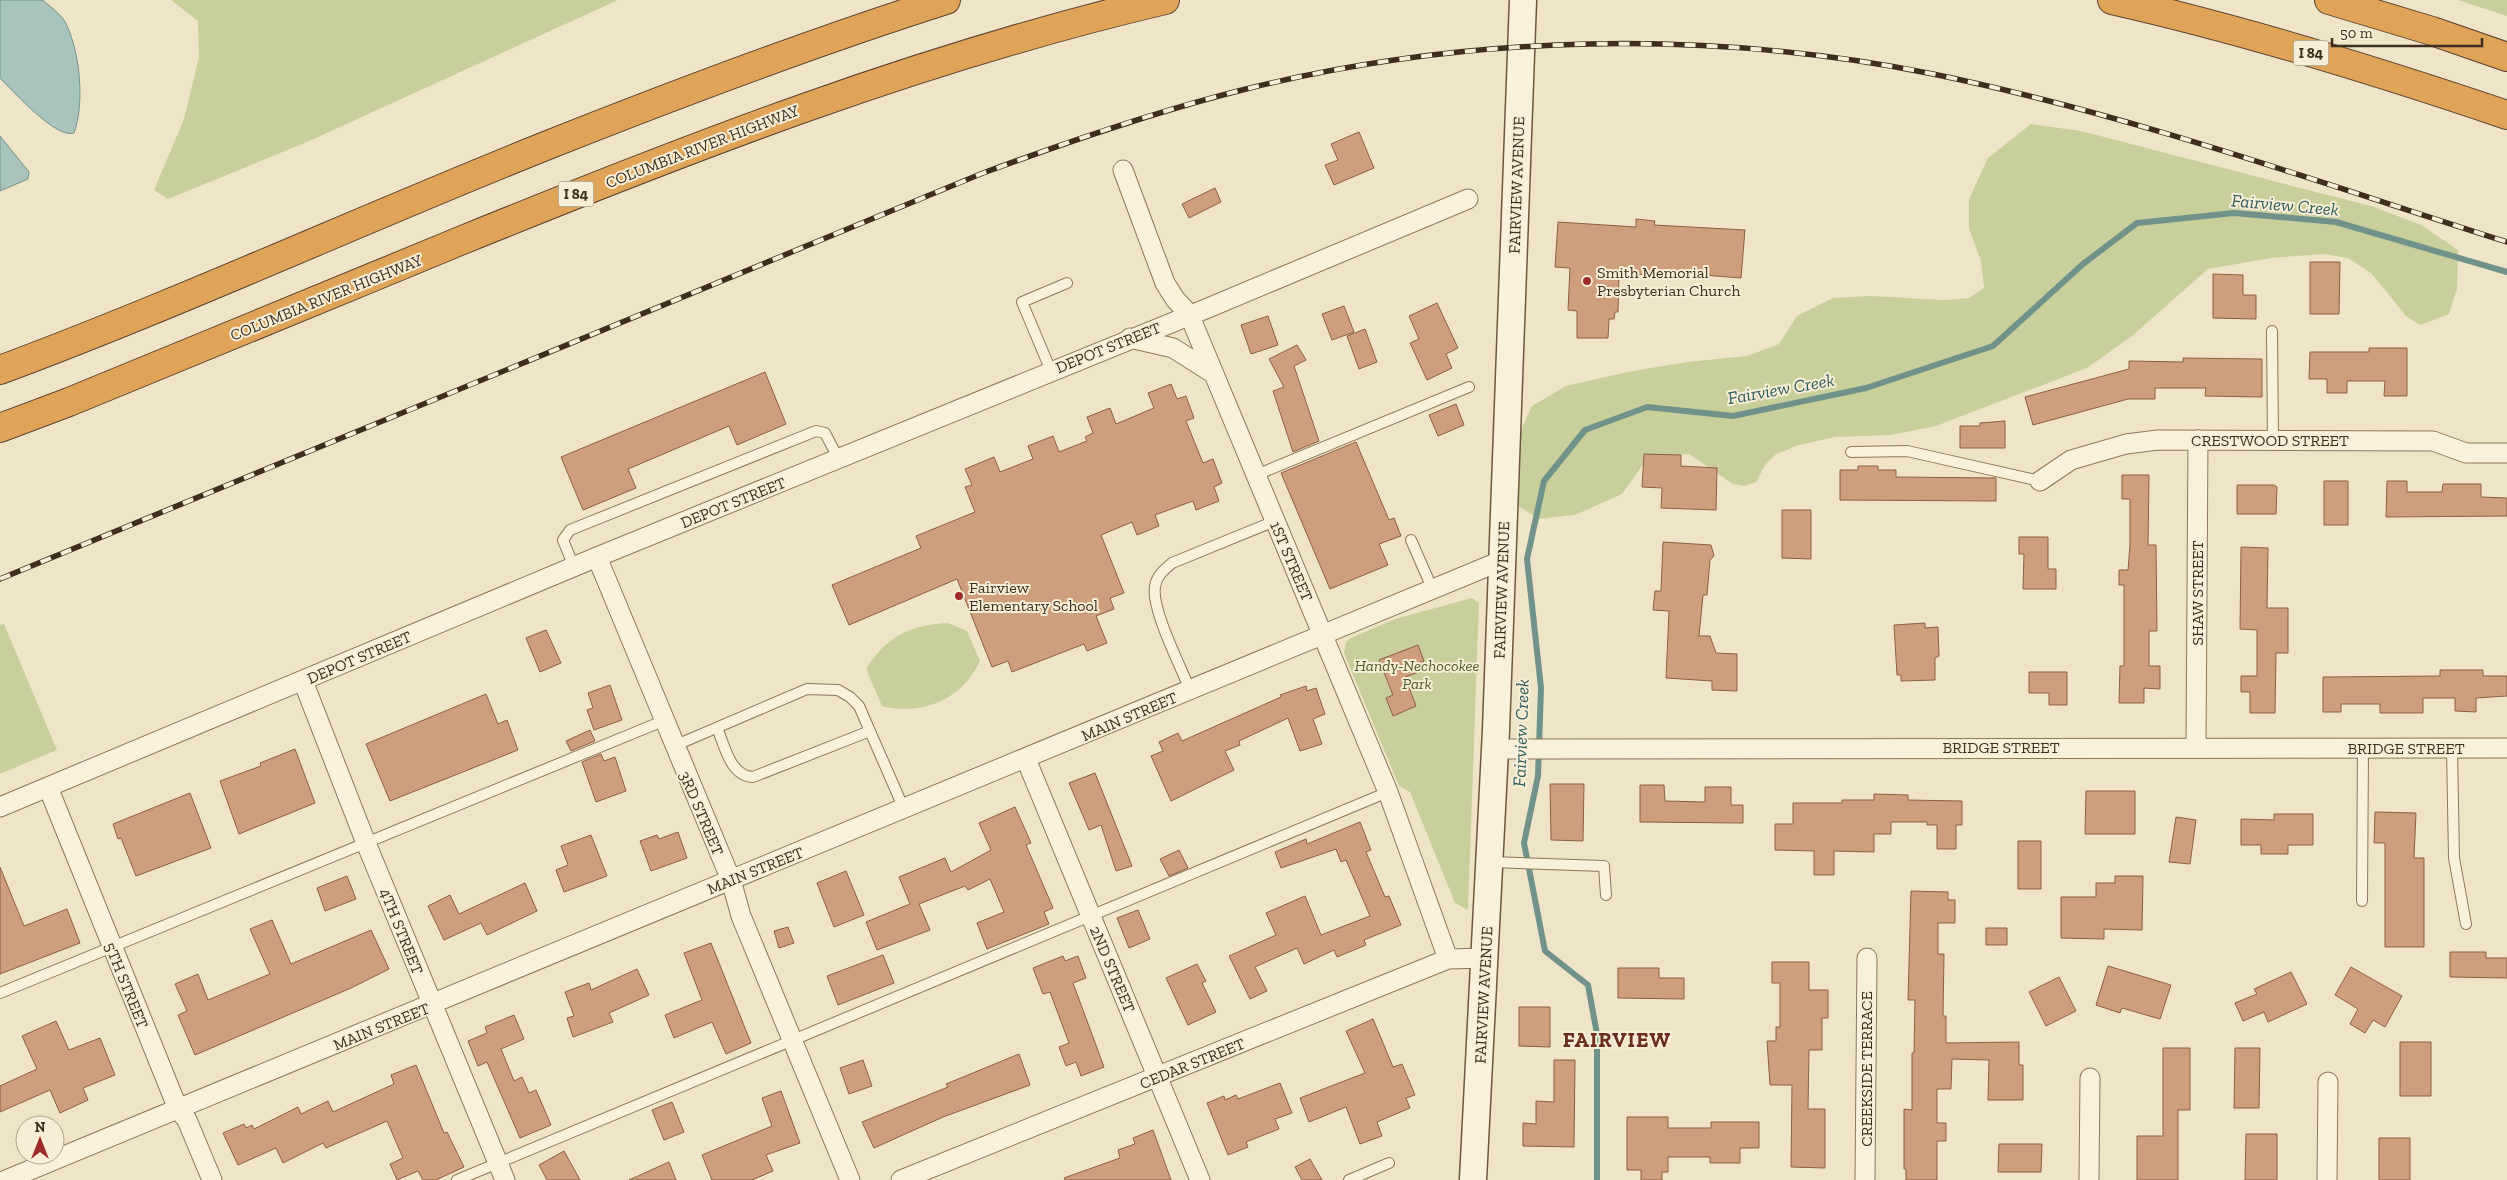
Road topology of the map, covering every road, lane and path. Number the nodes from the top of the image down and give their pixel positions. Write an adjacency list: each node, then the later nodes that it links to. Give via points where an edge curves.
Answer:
1 (946, 0): 14 (highway, via 776,58 556,142)
2 (1165, 0): 18 (highway, COLUMBIA RIVER HIGHWAY / I 84, via 993,45 806,106 602,183)
3 (1523, 0): 29 (main road, FAIRVIEW AVENUE)
4 (2112, 0): 7 (highway, I 84, via 2360,67)
5 (2329, 0): 6 (highway)
6 (2507, 57)
7 (2507, 115)
8 (1123, 170): 11 (street, 1ST STREET, via 1165,282 1174,299)
9 (1468, 199): 11 (street, DEPOT STREET)
10 (1067, 282): 15 (lane, via 1022,302)
11 (1189, 314): 13 (street, DEPOT STREET); 16 (street, 1ST STREET)
12 (2272, 331): 20 (lane)
13 (1130, 338): 15 (street, DEPOT STREET); 16 (street, via 1173,348)
14 (0, 370)
15 (1051, 371): 23 (street, DEPOT STREET)
16 (1214, 374): 24 (street, 1ST STREET)
17 (1469, 387): 24 (lane)
18 (0, 428)
19 (2198, 440): 20 (street, CRESTWOOD STREET); 25 (street, CRESTWOOD STREET, via 2126,444 2071,460); 39 (street, SHAW STREET)
20 (2273, 440): 22 (street, CRESTWOOD STREET, via 2433,441 2466,453)
21 (1851, 452): 25 (lane, via 1907,451)
22 (2507, 453)
23 (838, 458): 28 (street, DEPOT STREET); 30 (lane, via 825,433 816,431 570,530 563,540)
24 (1256, 475): 26 (street, 1ST STREET)
25 (2040, 481)
26 (1275, 521): 32 (street, 1ST STREET); 34 (lane, via 1172,563 1159,574 1155,603)
27 (1411, 540): 31 (lane)
28 (597, 557): 30 (street, DEPOT STREET); 35 (street, 3RD STREET)
29 (1503, 560): 31 (street, MAIN STREET); 43 (main road, FAIRVIEW AVENUE)
30 (574, 567): 33 (street, DEPOT STREET)
31 (1432, 588): 32 (street, MAIN STREET)
32 (1322, 634): 34 (street, MAIN STREET); 46 (street, 1ST STREET)
33 (303, 681): 45 (street, DEPOT STREET); 49 (street, 4TH STREET)
34 (1190, 690): 44 (street, MAIN STREET)
35 (663, 721): 38 (street, 3RD STREET); 49 (lane)
36 (717, 728): 37 (lane, via 807,689 822,688 838,690 850,697 859,706); 37 (lane, via 736,770 743,776 753,777); 38 (lane)
37 (870, 731): 48 (lane)
38 (674, 746): 51 (street, 3RD STREET)
39 (2196, 747): 40 (street, BRIDGE STREET); 43 (street, BRIDGE STREET)
40 (2363, 748): 41 (street, BRIDGE STREET); 53 (lane)
41 (2452, 748): 42 (street, BRIDGE STREET); 55 (lane, via 2454,858)
42 (2507, 748)
43 (1495, 750): 50 (main road, FAIRVIEW AVENUE)
44 (1026, 759): 48 (street, MAIN STREET); 54 (street, 2ND STREET)
45 (48, 787): 47 (street, DEPOT STREET); 56 (street, 5TH STREET)
46 (1388, 792): 54 (lane); 57 (street, 1ST STREET)
47 (0, 807)
48 (904, 809): 51 (street, MAIN STREET)
49 (366, 843): 56 (lane); 61 (street, 4TH STREET)
50 (1502, 862): 52 (lane, via 1604,866); 58 (main road, FAIRVIEW AVENUE)
51 (730, 880): 61 (street, MAIN STREET); 62 (street, 3RD STREET, via 741,916)
52 (1606, 895)
53 (2362, 901)
54 (1091, 916): 62 (lane); 63 (street, 2ND STREET)
55 (2466, 924)
56 (111, 947): 60 (lane); 66 (street, 5TH STREET)
57 (1448, 958): 58 (street, CEDAR STREET); 63 (street, CEDAR STREET)
58 (1485, 958): 76 (main road, FAIRVIEW AVENUE)
59 (1866, 958): 77 (street, CREEKSIDE TERRACE)
60 (0, 993)
61 (432, 1004): 66 (street, MAIN STREET); 68 (street, 4TH STREET)
62 (792, 1040): 68 (lane); 72 (street, 3RD STREET)
63 (1158, 1078): 73 (street, CEDAR STREET); 74 (street, 2ND STREET)
64 (2090, 1078): 78 (street)
65 (2328, 1082): 79 (street)
66 (178, 1109): 69 (street, MAIN STREET); 70 (street, 5TH STREET, via 187,1120)
67 (1389, 1163): 75 (lane)
68 (502, 1172): 71 (lane)
69 (6, 1180)
70 (212, 1180)
71 (457, 1180)
72 (850, 1180)
73 (901, 1180)
74 (1200, 1180)
75 (1349, 1180)
76 (1473, 1180)
77 (1865, 1180)
78 (2089, 1180)
79 (2327, 1180)

